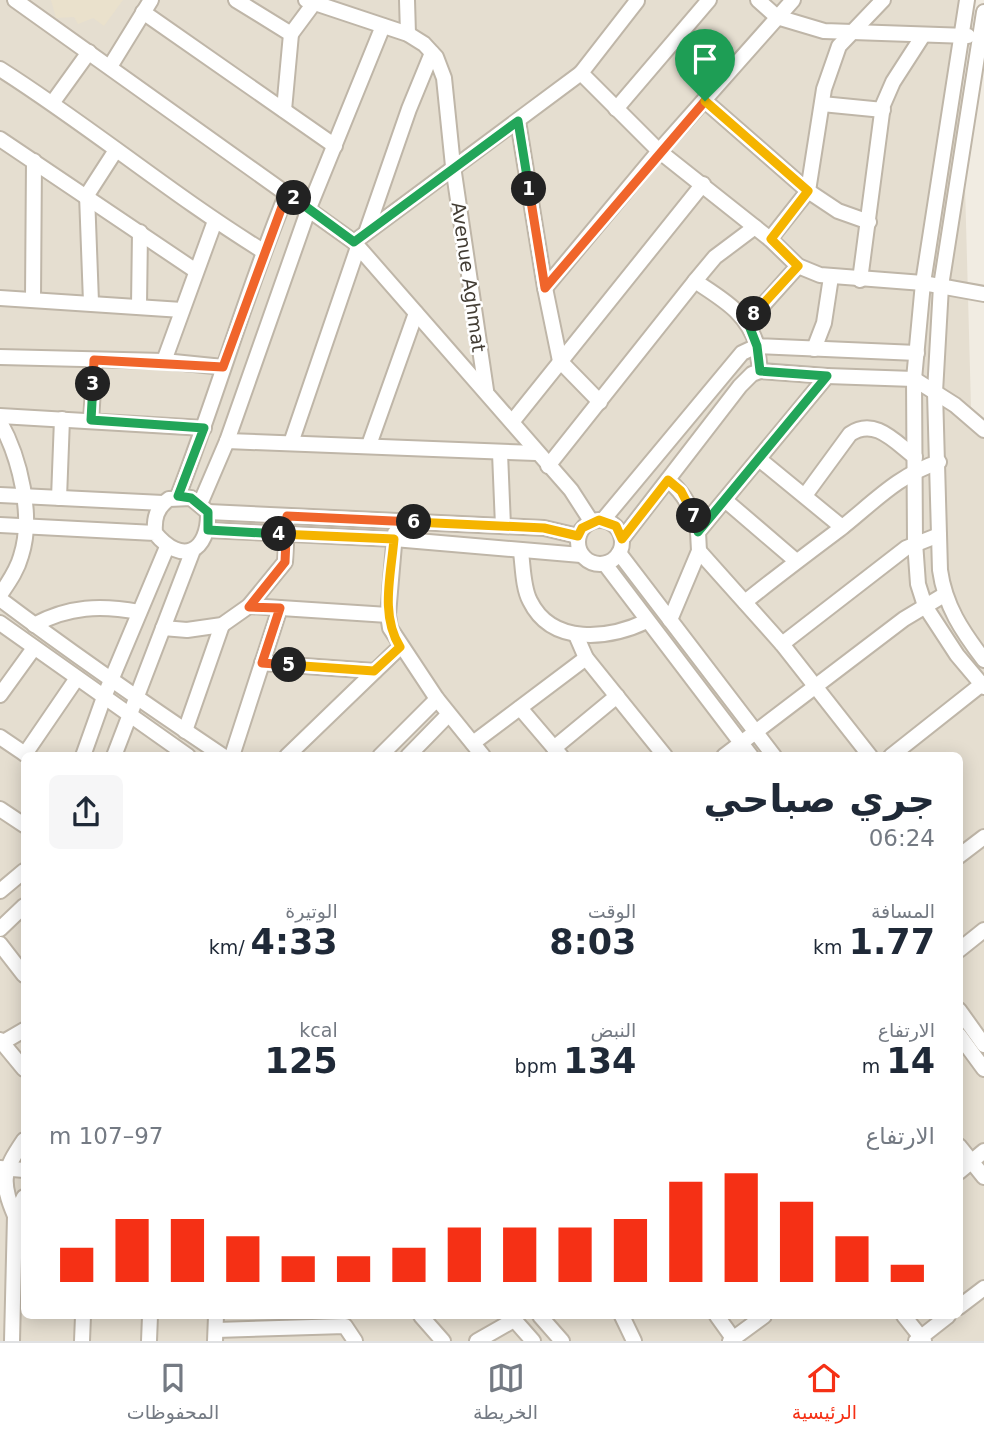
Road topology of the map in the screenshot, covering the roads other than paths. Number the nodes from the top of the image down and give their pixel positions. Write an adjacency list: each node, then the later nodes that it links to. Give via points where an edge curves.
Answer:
1 (15, 0): 21 (street)
2 (236, 0): 16 (street)
3 (407, 0): 17 (street)
4 (709, 0): 29 (street)
5 (758, 0): 13 (street)
6 (793, 0): 13 (street)
7 (883, 0): 15 (street)
8 (967, 0): 18 (street)
9 (310, 1): 14 (street); 16 (street)
10 (636, 1): 25 (street)
11 (147, 6): 23 (street); 30 (street)
12 (984, 12): 20 (street)
13 (778, 17): 15 (street, via 816,29); 26 (street)
14 (383, 26): 17 (street); 34 (street)
15 (853, 33): 19 (street); 28 (street, via 834,57)
16 (290, 34): 30 (street)
17 (408, 34): 22 (street)
18 (960, 35): 19 (street); 20 (street); 57 (street)
19 (922, 37): 31 (street, via 893,82)
20 (982, 37): 58 (street)
21 (89, 52): 23 (street); 27 (street)
22 (432, 53): 38 (street, Avenue Aghmat, via 444,78); 48 (street)
23 (111, 65): 41 (street)
24 (0, 69): 27 (street)
25 (581, 73): 29 (street); 32 (street)
26 (705, 101): 36 (street); 40 (street)
27 (53, 102): 35 (street)
28 (822, 104): 31 (street); 40 (street)
29 (616, 109): 36 (street)
30 (284, 110): 34 (street)
31 (884, 110): 45 (street)
32 (518, 121): 38 (street); 59 (street)
33 (0, 139): 37 (street)
34 (335, 146): 43 (street)
35 (116, 149): 42 (street); 44 (street)
36 (659, 151): 39 (street); 59 (street)
37 (34, 161): 42 (street); 62 (street)
38 (453, 166): 48 (street); 79 (street, Avenue Aghmat)
39 (703, 184): 46 (street); 74 (street)
40 (808, 191): 45 (street, via 838,211); 49 (street)
41 (287, 193): 43 (street); 51 (street)
42 (87, 195): 47 (street); 63 (street)
43 (309, 208): 50 (street); 89 (street)
44 (215, 222): 51 (street); 53 (street)
45 (869, 222): 55 (street)
46 (755, 227): 49 (street); 56 (street, via 715,257)
47 (140, 232): 53 (street); 64 (street)
48 (367, 232): 50 (street)
49 (771, 239): 52 (street)
50 (356, 245): 66 (street); 90 (street)
51 (263, 251): 75 (street)
52 (798, 266): 54 (street); 67 (street)
53 (196, 271): 65 (street)
54 (831, 276): 55 (street); 69 (street, via 824,323)
55 (859, 280): 57 (street)
56 (695, 281): 67 (street, via 732,305); 81 (street)
57 (923, 283): 58 (street); 70 (street)
58 (941, 286): 60 (street); 80 (street)
59 (545, 288): 74 (street)
60 (984, 294)
61 (0, 298): 62 (street)
62 (33, 298): 63 (street)
63 (91, 302): 64 (street)
64 (139, 306): 65 (street)
65 (182, 310): 73 (street)
66 (416, 313): 79 (street); 91 (street)
67 (748, 323): 68 (street)
68 (757, 346): 69 (street); 76 (street); 109 (street, via 737,357)
69 (814, 349): 70 (street)
70 (917, 353): 78 (street)
71 (0, 356): 72 (street)
72 (94, 360): 73 (street); 84 (street)
73 (164, 361): 75 (street)
74 (560, 361): 81 (street); 86 (street)
75 (223, 367): 87 (street)
76 (760, 371): 77 (street); 98 (street, via 747,378)
77 (827, 376): 78 (street); 94 (street)
78 (915, 379): 80 (street); 96 (street)
79 (486, 391): 86 (street)
80 (935, 392): 88 (street); 95 (street)
81 (600, 402): 97 (street)
82 (0, 416): 83 (street)
83 (62, 419): 84 (street); 103 (street)
84 (91, 420): 87 (street)
85 (0, 422): 101 (street, via 17,464)
86 (512, 422): 93 (street)
87 (204, 428): 102 (street)
88 (984, 430)
89 (228, 441): 90 (street); 106 (street)
90 (291, 443): 91 (street)
91 (369, 445): 92 (street)
92 (500, 453): 93 (street); 112 (street)
93 (536, 453): 97 (street)
94 (759, 459): 99 (street); 104 (street)
95 (939, 462): 96 (street); 118 (street)
96 (915, 464): 99 (street, via 878,429 859,428); 113 (street); 121 (street)
97 (548, 466): 109 (street)
98 (668, 480): 115 (street, via 687,500); 122 (street)
99 (806, 494): 113 (street)
100 (0, 495): 101 (street)
101 (22, 496): 103 (street); 111 (street)
102 (178, 496): 105 (street); 106 (street, via 191,498)
103 (58, 498): 105 (street)
104 (725, 500): 115 (street); 128 (street)
105 (163, 503): 116 (street, via 154,521)
106 (204, 508): 107 (street); 114 (street)
107 (287, 516): 108 (street); 117 (street)
108 (396, 521): 112 (street); 120 (street)
109 (597, 521): 119 (street); 122 (street, via 616,526)
110 (0, 525): 111 (street)
111 (25, 526): 116 (street); 131 (street, via 21,559)
112 (503, 526): 119 (street)
113 (842, 527): 128 (street)
114 (208, 530): 117 (street); 124 (street)
115 (698, 532): 125 (street)
116 (155, 533): 123 (street)
117 (287, 535): 120 (street); 134 (street, via 285,562)
118 (939, 535): 121 (street); 130 (street)
119 (578, 536): 127 (street)
120 (394, 539): 126 (street); 137 (street)
121 (915, 542): 133 (street, via 918,584); 145 (street)
122 (621, 546): 129 (street); 138 (street)
123 (167, 547): 124 (street); 136 (street)
124 (193, 551): 143 (street)
125 (699, 551): 132 (street); 138 (street)
126 (521, 552): 127 (street); 144 (street, via 529,600 542,619)
127 (581, 555): 129 (street)
128 (795, 561): 132 (street)
129 (605, 564): 139 (street)
130 (944, 595): 133 (street); 149 (street, via 962,631)
131 (0, 597): 141 (street)
132 (745, 602): 145 (street)
133 (925, 606): 154 (street); 155 (street)
134 (249, 607): 135 (street); 142 (street)
135 (280, 608): 137 (street); 150 (street)
136 (139, 612): 141 (street, via 114,607 72,609); 153 (street)
137 (388, 615): 146 (street)
138 (670, 620): 165 (street)
139 (647, 621): 144 (street, via 625,631); 168 (street)
140 (0, 623): 147 (street)
141 (34, 625): 153 (street)
142 (222, 625): 143 (street); 164 (street)
143 (163, 628): 157 (street)
144 (576, 635): 148 (street)
145 (782, 644): 155 (street)
146 (400, 647): 151 (street); 160 (street)
147 (34, 648): 152 (street); 156 (street)
148 (586, 658): 158 (street); 161 (street)
149 (984, 660)
150 (262, 663): 151 (street); 175 (street)
151 (374, 671): 176 (street)
152 (77, 678): 159 (street); 171 (street)
153 (110, 681): 157 (street); 159 (street)
154 (983, 685): 186 (street)
155 (814, 687): 165 (street); 185 (street)
156 (0, 695)
157 (136, 695): 162 (street); 164 (street)
158 (617, 696): 180 (street); 181 (street)
159 (104, 698): 162 (street); 172 (street)
160 (437, 699): 163 (street); 177 (street)
161 (520, 708): 167 (street); 180 (street)
162 (129, 715): 169 (street); 173 (street)
163 (449, 715): 167 (street); 178 (street)
164 (185, 731): 174 (street)
165 (755, 731): 168 (street); 184 (street)
166 (0, 737): 170 (street)
167 (473, 743): 179 (street)
168 (741, 743): 182 (street); 183 (street)
169 (171, 750)
170 (22, 752)
171 (29, 752)
172 (84, 752)
173 (115, 752)
174 (217, 752)
175 (233, 752)
176 (291, 752)
177 (384, 752)
178 (412, 752)
179 (480, 752)
180 (557, 752)
181 (662, 752)
182 (729, 752)
183 (748, 752)
184 (771, 752)
185 (867, 752)
186 (896, 752)
187 (0, 809): 188 (street)
188 (21, 823)
189 (984, 837): 190 (street)
190 (963, 853)
191 (21, 874): 192 (street)
192 (0, 891)
193 (21, 909): 194 (street)
194 (0, 929)
195 (984, 930): 197 (street)
196 (0, 944): 198 (street)
197 (963, 947)
198 (21, 970)
199 (963, 1016): 203 (street)
200 (21, 1032): 202 (street)
201 (963, 1040): 205 (street)
202 (1, 1042): 204 (street)
203 (984, 1045)
204 (21, 1065)
205 (984, 1069)
206 (21, 1144): 210 (street)
207 (963, 1151): 209 (street)
208 (984, 1151): 209 (street)
209 (972, 1162): 211 (street); 213 (street)
210 (2, 1168): 212 (street); 214 (street)
211 (963, 1169)
212 (21, 1170)
213 (984, 1177)
214 (2, 1194): 215 (street); 217 (street)
215 (21, 1196)
216 (21, 1203): 217 (street)
217 (15, 1216): 235 (street)
218 (984, 1288): 219 (street)
219 (963, 1304)
220 (83, 1319): 236 (street)
221 (150, 1319): 237 (street)
222 (424, 1319): 240 (street)
223 (510, 1319): 241 (street)
224 (513, 1319): 242 (street)
225 (543, 1319): 243 (street)
226 (623, 1319): 244 (street)
227 (719, 1319): 233 (street)
228 (760, 1319): 233 (street)
229 (906, 1319): 234 (street)
230 (944, 1319): 234 (street)
231 (345, 1321): 232 (street); 238 (street); 239 (street)
232 (216, 1329)
233 (733, 1340)
234 (920, 1340)
235 (12, 1341)
236 (82, 1341)
237 (149, 1341)
238 (344, 1341)
239 (355, 1341)
240 (443, 1341)
241 (477, 1341)
242 (533, 1341)
243 (562, 1341)
244 (634, 1341)

